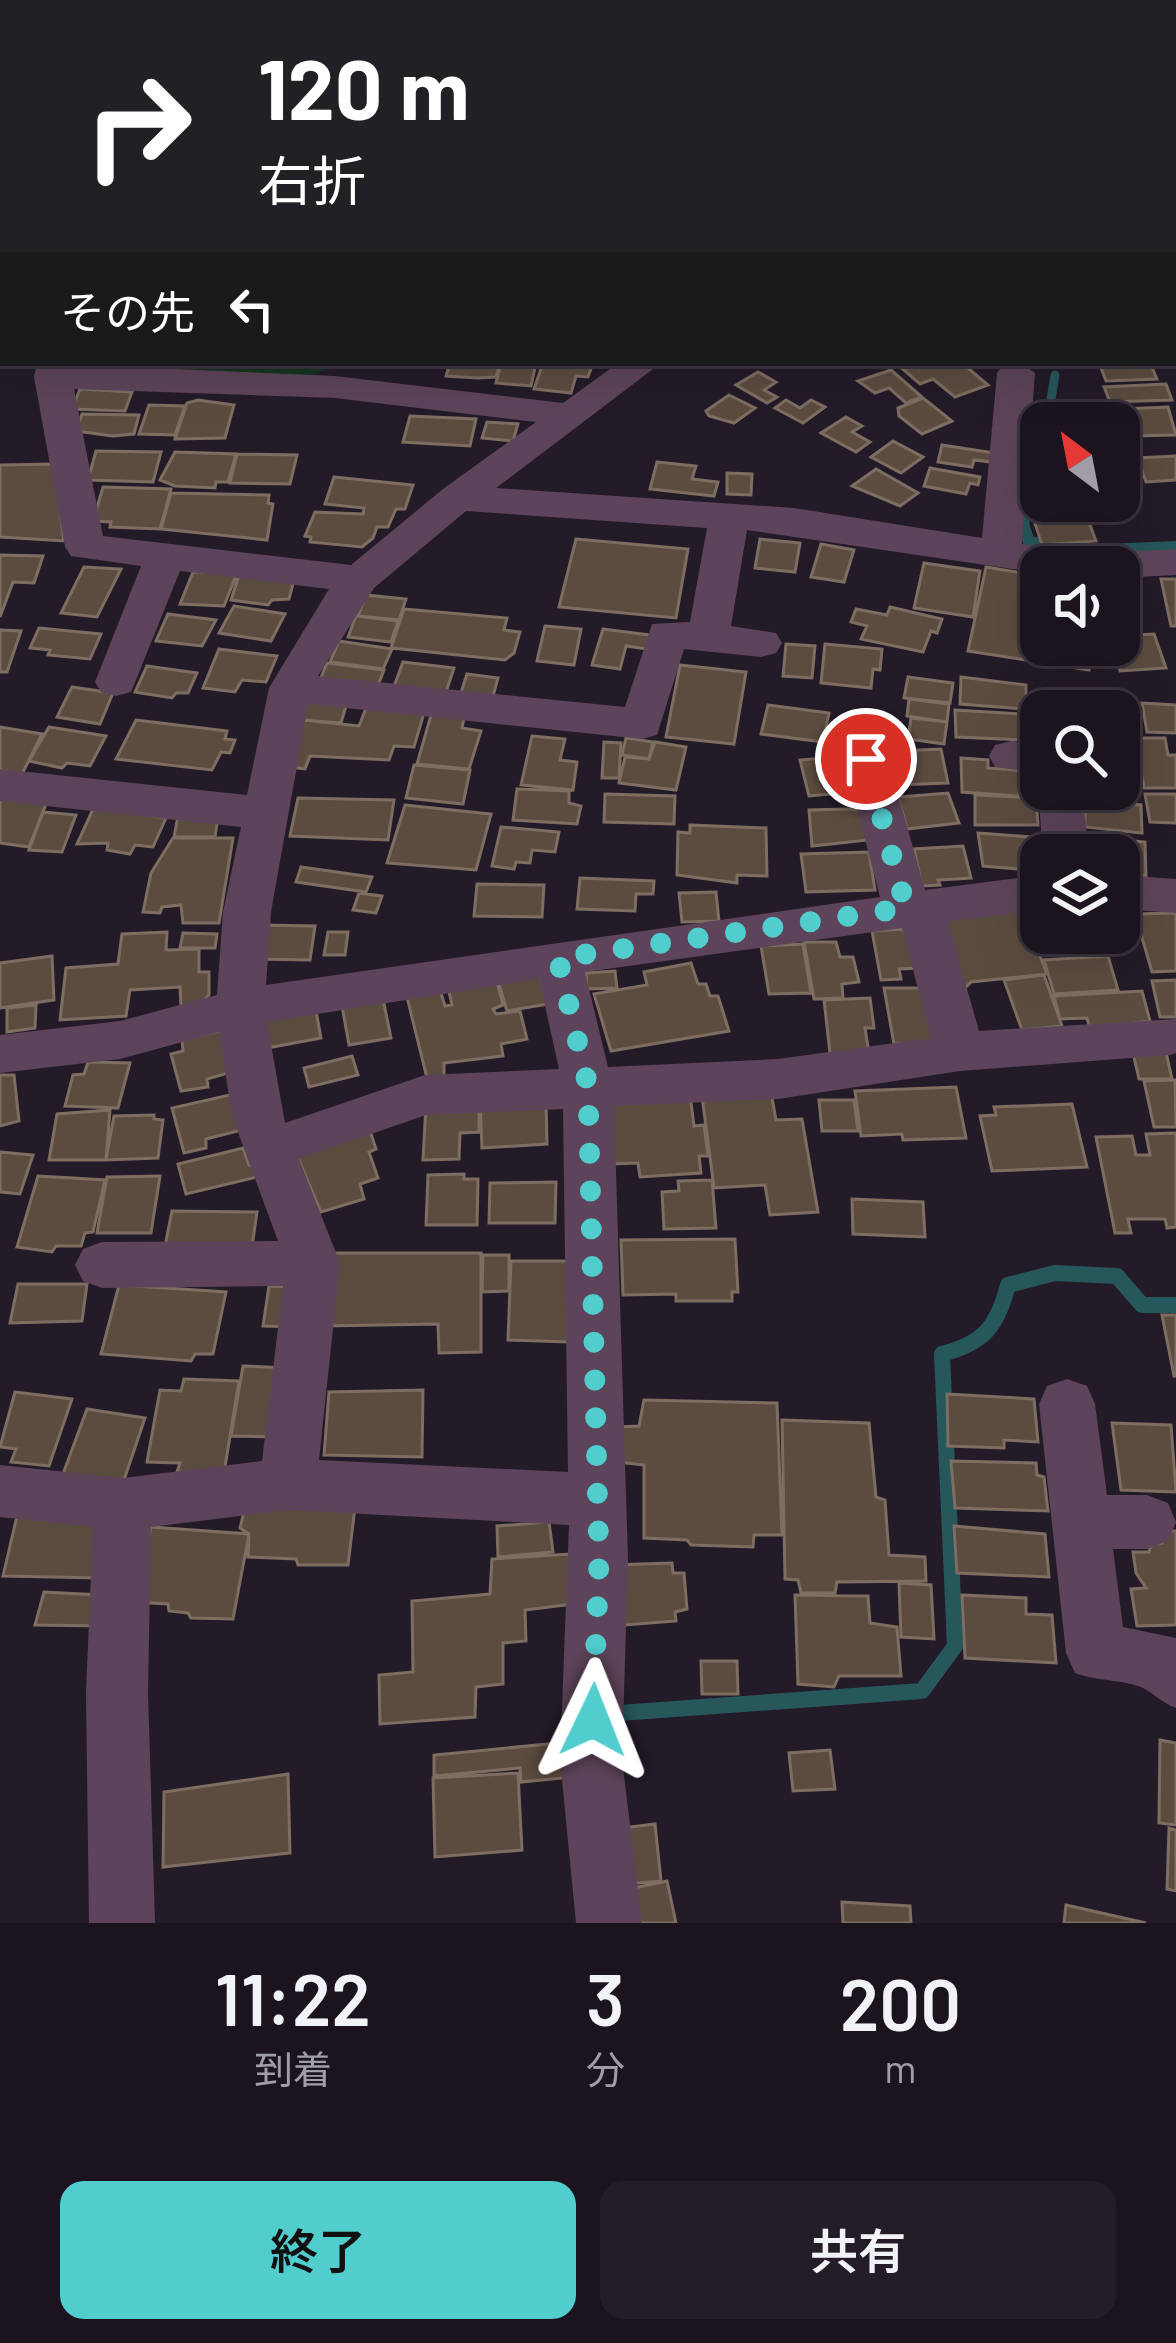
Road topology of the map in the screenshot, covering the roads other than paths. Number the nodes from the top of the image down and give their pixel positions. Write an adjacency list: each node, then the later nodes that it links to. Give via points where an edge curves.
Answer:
1 (638, 366): 5 (street)
2 (1014, 366): 8 (street)
3 (54, 370): 4 (street); 9 (street, via 85,547)
4 (338, 375): 5 (street)
5 (568, 415): 6 (street)
6 (457, 498): 7 (street); 11 (street)
7 (729, 517): 8 (street); 12 (street)
8 (1001, 552): 10 (street, via 1085,567)
9 (166, 555): 11 (street); 14 (street)
10 (1176, 562)
11 (360, 579): 15 (street)
12 (708, 637): 13 (street); 15 (street, via 668,634 642,724)
13 (761, 643)
14 (116, 682)
15 (290, 688): 18 (street)
16 (866, 759): 22 (street)
17 (0, 785): 18 (street)
18 (265, 813): 24 (street)
19 (1140, 893): 21 (street)
20 (1020, 894): 22 (street)
21 (1176, 896)
22 (913, 907): 23 (street); 26 (street)
23 (558, 958): 24 (street); 28 (street)
24 (240, 1008): 27 (street, via 120,1040); 29 (street)
25 (1170, 1036): 26 (street)
26 (960, 1052): 28 (street, via 778,1079)
27 (0, 1054)
28 (588, 1086): 29 (street, via 425,1095); 35 (street)
29 (269, 1149): 30 (street)
30 (313, 1263): 31 (street); 33 (street)
31 (102, 1265)
32 (1067, 1405): 37 (street)
33 (288, 1484): 35 (street); 36 (street)
34 (0, 1491): 36 (street)
35 (598, 1500): 41 (street, via 591,1760)
36 (123, 1504): 40 (street)
37 (1081, 1522): 38 (street); 39 (street, via 1096,1653 1157,1660)
38 (1147, 1522)
39 (1176, 1679)
40 (122, 1923)
41 (609, 1923)

